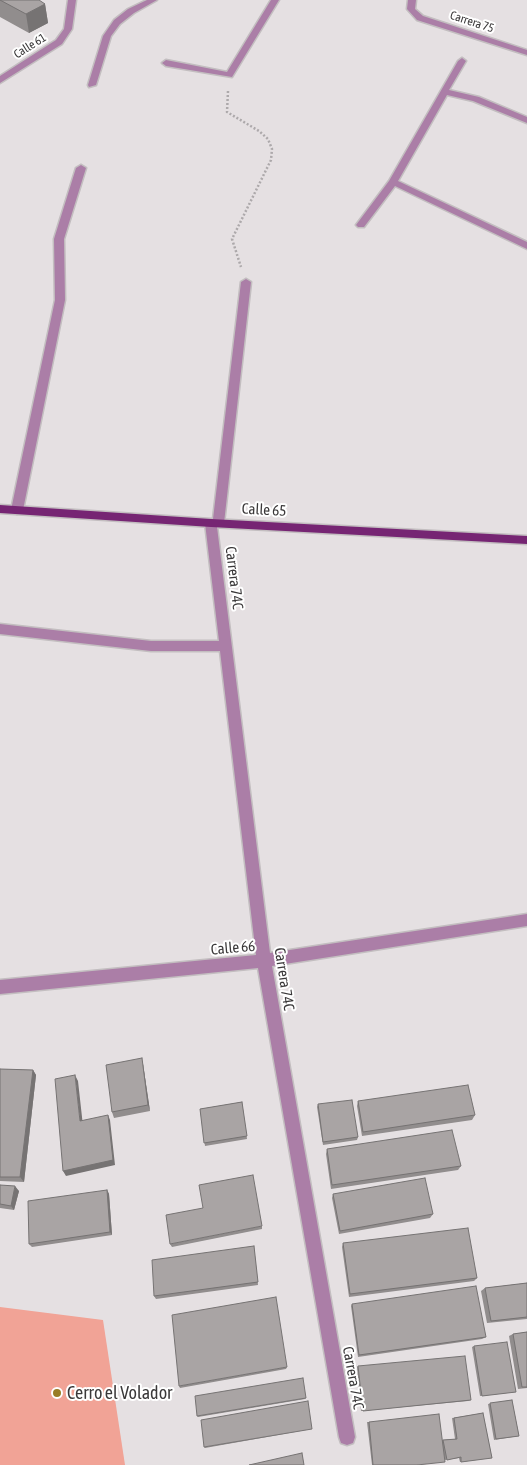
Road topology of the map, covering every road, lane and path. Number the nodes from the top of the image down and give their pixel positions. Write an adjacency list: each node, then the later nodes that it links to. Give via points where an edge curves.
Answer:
1 (72, 0): 9 (street, Calle 61, via 68,29 59,42)
2 (153, 0): 10 (street, via 117,22 107,36)
3 (275, 0): 8 (street)
4 (412, 0): 5 (street, Carrera 75, via 411,9 420,18)
5 (527, 53)
6 (462, 61): 11 (street)
7 (166, 63): 8 (street)
8 (229, 75): 17 (path, via 227,112 259,131 268,139 272,149 271,160 232,239)
9 (0, 80)
10 (92, 85)
11 (445, 92): 12 (street, via 476,99); 14 (street)
12 (527, 120)
13 (80, 168): 19 (street, via 59,239 60,300)
14 (393, 182): 15 (street); 16 (street)
15 (361, 225)
16 (527, 246)
17 (246, 282): 20 (street, Carrera 74C)
18 (0, 509): 19 (main road, Calle 65)
19 (17, 510): 20 (main road, Calle 65)
20 (214, 523): 21 (main road, Calle 65); 23 (street, Carrera 74C)
21 (527, 540)
22 (0, 629): 23 (street, via 151,646)
23 (226, 646): 25 (street, Carrera 74C)
24 (527, 920): 25 (street, Calle 66)
25 (264, 961): 26 (street, Calle 66); 27 (street, Carrera 74C)
26 (0, 987)
27 (347, 1436)

